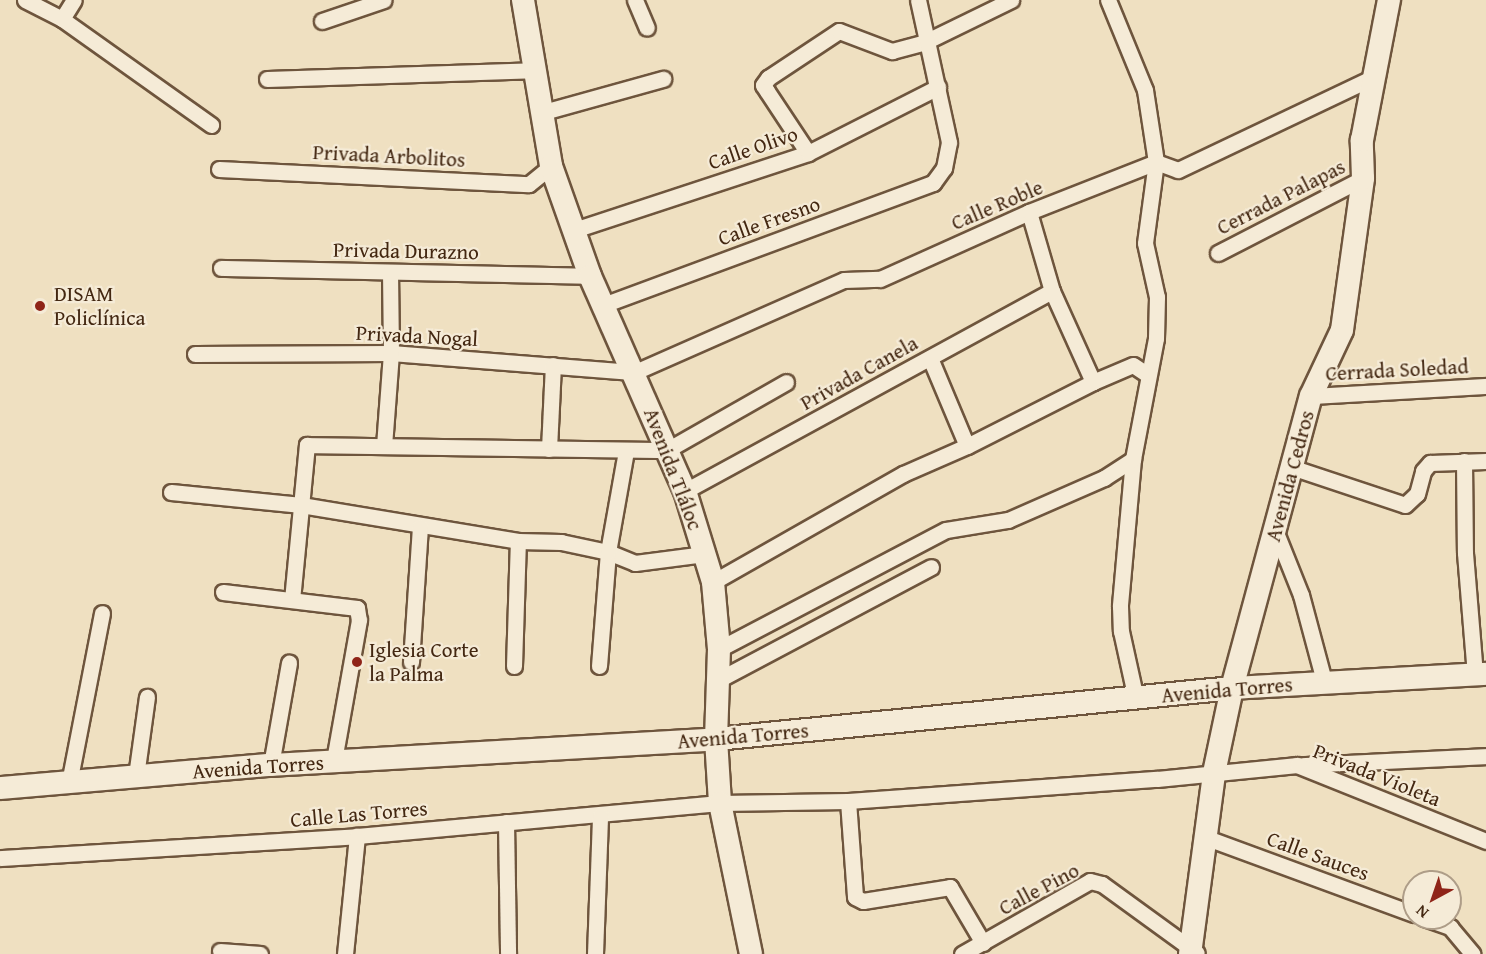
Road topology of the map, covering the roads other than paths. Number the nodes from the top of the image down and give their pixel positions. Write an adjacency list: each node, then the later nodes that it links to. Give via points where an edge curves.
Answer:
1 (25, 0): 11 (street)
2 (74, 0): 11 (street)
3 (384, 0): 12 (street)
4 (523, 0): 15 (main road, Avenida Tláloc)
5 (635, 0): 13 (street)
6 (918, 0): 14 (street)
7 (1011, 0): 10 (street)
8 (1108, 0): 23 (street, via 1144,90)
9 (1389, 0): 16 (main road, Avenida Cedros)
10 (987, 6): 14 (street)
11 (62, 19): 21 (street)
12 (322, 21)
13 (647, 28)
14 (925, 42): 19 (street); 22 (street, via 892,51 839,31 768,78 763,85 766,92)
15 (533, 70): 17 (street); 20 (main road, Avenida Tláloc)
16 (1372, 78): 23 (street, via 1178,170); 26 (main road, Avenida Cedros, via 1362,140)
17 (267, 79)
18 (663, 79): 20 (street)
19 (938, 87): 22 (street, Calle Olivo); 34 (street, Calle Fresno, via 949,142 944,168 933,183)
20 (540, 113): 24 (main road, Avenida Tláloc)
21 (211, 125)
22 (808, 153): 28 (street, Calle Olivo)
23 (1156, 162): 27 (street, Calle Roble); 40 (street, via 1145,243 1157,297 1155,350)
24 (552, 166): 25 (street, Privada Arbolitos, via 529,184); 28 (main road, Avenida Tláloc)
25 (219, 169)
26 (1363, 178): 29 (street, Cerrada Palapas); 44 (main road, Avenida Cedros, via 1342,330)
27 (1029, 212): 33 (street); 39 (street, Calle Roble, via 880,279 844,280)
28 (574, 230): 32 (main road, Avenida Tláloc)
29 (1218, 253)
30 (221, 268): 31 (street, Privada Durazno)
31 (390, 272): 32 (street, Privada Durazno); 35 (street)
32 (590, 276): 34 (main road, Avenida Tláloc)
33 (1052, 291): 37 (street, Privada Canela); 42 (street)
34 (603, 305): 39 (main road, Avenida Tláloc)
35 (391, 353): 36 (street, Privada Nogal); 38 (street, Privada Nogal); 45 (street)
36 (195, 354)
37 (930, 358): 46 (street); 54 (street, Privada Canela)
38 (553, 365): 39 (street, Privada Nogal); 47 (street)
39 (635, 372): 48 (main road, Avenida Tláloc)
40 (1148, 375): 42 (street, via 1133,365); 50 (street)
41 (786, 382): 48 (street)
42 (1093, 382): 46 (street)
43 (1486, 386): 44 (street, Cerrada Soledad)
44 (1311, 396): 53 (main road, Avenida Cedros)
45 (384, 446): 47 (street); 56 (street, via 307,445)
46 (967, 446): 63 (street, via 903,474)
47 (549, 449): 49 (street)
48 (667, 450): 49 (street); 54 (main road, Avenida Tláloc)
49 (626, 451): 60 (street)
50 (1133, 459): 67 (street, via 1104,478 1008,520 946,530); 77 (street, via 1120,606 1121,631)
51 (1464, 461): 52 (street); 53 (street, via 1426,466 1417,494 1405,505); 72 (street, via 1465,553)
52 (1486, 461)
53 (1291, 467): 58 (main road, Avenida Cedros)
54 (685, 491): 61 (main road, Avenida Tláloc)
55 (171, 492): 56 (street)
56 (301, 505): 57 (street); 65 (street)
57 (420, 526): 59 (street); 68 (street)
58 (1275, 530): 74 (street, via 1301,595); 75 (main road, Avenida Cedros)
59 (518, 541): 60 (street, via 561,542); 70 (street)
60 (608, 552): 61 (street, via 635,563); 71 (street)
61 (704, 554): 63 (main road, Avenida Tláloc)
62 (931, 567): 73 (street)
63 (713, 582): 67 (main road, Avenida Tláloc)
64 (223, 592): 65 (street)
65 (292, 600): 80 (street, via 357,608 360,614)
66 (102, 613): 85 (street)
67 (719, 649): 73 (main road, Avenida Tláloc)
68 (411, 662)
69 (289, 663): 81 (street)
70 (514, 666)
71 (599, 666)
72 (1480, 675): 74 (main road, Avenida Torres)
73 (718, 680): 78 (main road, Avenida Tláloc)
74 (1324, 681): 75 (main road, Avenida Torres)
75 (1232, 688): 77 (main road, Avenida Torres); 83 (main road, Avenida Cedros)
76 (147, 697): 84 (street)
77 (1136, 699): 78 (main road, Avenida Torres)
78 (716, 739): 80 (main road, Avenida Torres); 88 (main road, Avenida Tláloc)
79 (1486, 756): 82 (street)
80 (334, 761): 81 (main road, Avenida Torres)
81 (271, 765): 84 (main road, Avenida Torres)
82 (1297, 765): 83 (street, Privada Violeta); 93 (street, Privada Violeta)
83 (1214, 773): 87 (street, Privada Violeta); 92 (main road, Avenida Cedros)
84 (136, 776): 85 (main road, Avenida Torres)
85 (69, 783): 86 (main road, Avenida Torres)
86 (0, 788)
87 (848, 801): 88 (street, Calle Las Torres); 97 (street, via 855,897 863,901 950,887)
88 (720, 803): 89 (street, Calle Las Torres); 104 (main road, Avenida Tláloc)
89 (600, 815): 90 (street, Calle Las Torres); 103 (street)
90 (506, 822): 91 (street, Calle Las Torres); 102 (street)
91 (357, 836): 94 (street, Calle Las Torres); 101 (street)
92 (1207, 838): 95 (street, Calle Sauces); 99 (main road, Avenida Cedros)
93 (1486, 842)
94 (0, 858)
95 (1402, 910)
96 (1453, 930): 106 (street)
97 (983, 943): 99 (street, Calle Pino, via 1090,881 1102,884); 105 (street, Calle Pino)
98 (220, 951): 100 (street)
99 (1193, 953)
100 (260, 954)
101 (345, 954)
102 (508, 954)
103 (595, 954)
104 (751, 954)
105 (962, 954)
106 (1473, 954)

